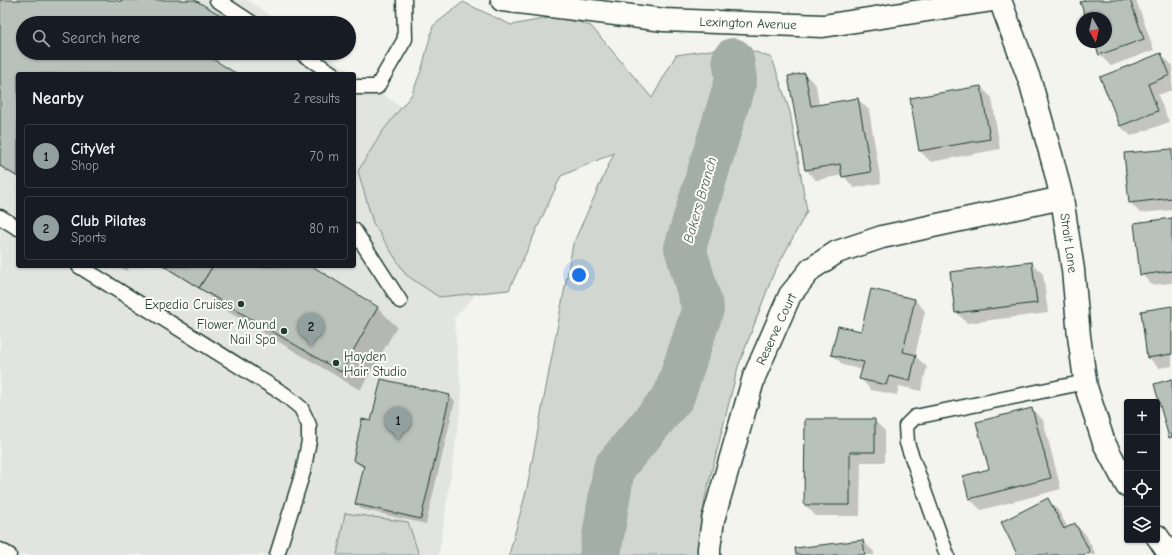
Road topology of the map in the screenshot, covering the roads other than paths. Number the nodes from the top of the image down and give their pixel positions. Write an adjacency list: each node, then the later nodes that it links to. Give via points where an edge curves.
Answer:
1 (217, 0): 6 (lane)
2 (404, 0): 9 (lane, via 405,39 377,87)
3 (502, 0): 4 (street, Lexington Avenue, via 664,20 823,26)
4 (993, 0)
5 (1000, 0): 10 (street, Strait Lane, via 1031,84)
6 (241, 16)
7 (312, 60): 8 (lane)
8 (330, 72)
9 (356, 87)
10 (1062, 198): 16 (street, Strait Lane, via 1074,270 1079,336); 22 (street, Reserve Court, via 882,237 837,252 811,269 790,295 754,377 713,520)
11 (0, 217): 12 (lane)
12 (16, 227)
13 (356, 233): 15 (lane)
14 (81, 268): 21 (lane, via 284,394 301,408 309,424 310,442)
15 (400, 301)
16 (1086, 382): 17 (street, Strait Lane, via 1104,443); 23 (lane, via 915,417 906,426 907,443)
17 (1124, 480)
18 (1160, 540): 24 (street)
19 (0, 550): 20 (lane)
20 (9, 555)
21 (277, 555)
22 (709, 555)
23 (947, 555)
24 (1170, 555)

